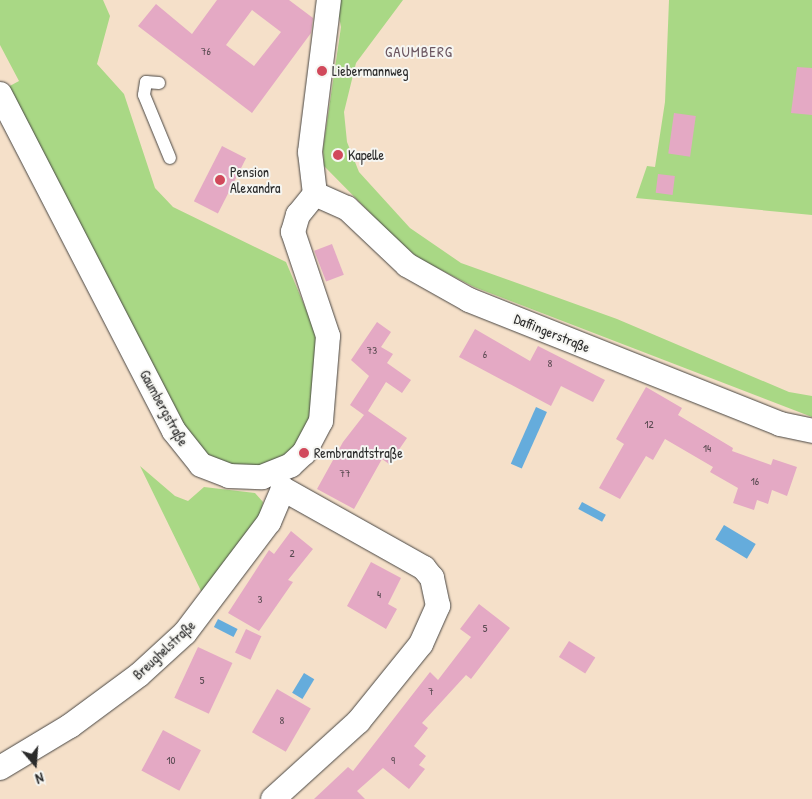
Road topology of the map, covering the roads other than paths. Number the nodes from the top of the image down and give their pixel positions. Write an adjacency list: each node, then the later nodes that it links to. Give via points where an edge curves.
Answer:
1 (329, 0): 5 (street, via 310,152)
2 (159, 83): 4 (lane, via 146,82 144,96)
3 (0, 94): 7 (street, Gaumbergstraße, via 187,450 201,465 229,476)
4 (170, 158)
5 (315, 194): 6 (street, Daffingerstraße, via 347,208 407,265 469,300 780,424); 7 (street, Gaumbergstraße, via 298,215 293,232 296,252 325,319 329,350 326,401 304,453)
6 (812, 431)
7 (280, 481): 8 (street, Breughelstraße, via 269,522 185,633 139,675 83,716); 9 (street, via 424,568 432,578 438,606 421,644 358,722)
8 (0, 768)
9 (273, 799)

